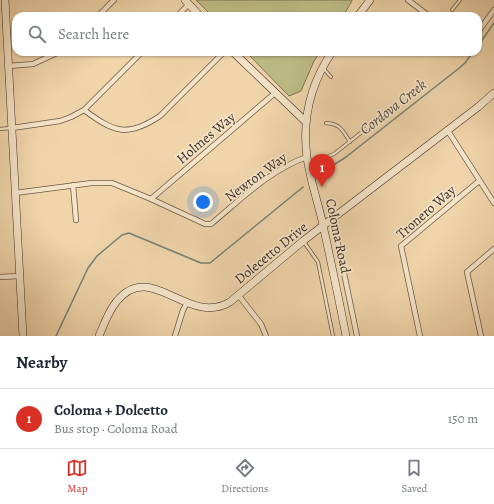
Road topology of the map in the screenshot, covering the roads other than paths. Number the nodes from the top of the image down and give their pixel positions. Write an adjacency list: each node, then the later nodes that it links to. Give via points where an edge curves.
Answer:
1 (5, 0): 20 (street)
2 (114, 0): 10 (street)
3 (370, 0): 7 (street)
4 (408, 0): 13 (street)
5 (460, 0): 8 (lane)
6 (187, 2): 11 (street); 12 (street)
7 (364, 3)
8 (452, 10)
9 (494, 10): 14 (street)
10 (102, 12)
11 (180, 12)
12 (196, 12)
13 (424, 12)
14 (482, 26)
15 (50, 56): 20 (street, via 32,64)
16 (138, 56): 25 (street)
17 (220, 56): 25 (street, via 160,116 138,129 123,130 106,125)
18 (237, 56): 24 (street)
19 (330, 56): 21 (street, Coloma Road)
20 (9, 66): 29 (street)
21 (322, 68): 22 (lane); 26 (street, Coloma Road, via 312,92)
22 (331, 77)
23 (494, 92): 31 (street, Dolecetto Drive)
24 (275, 93): 26 (street); 37 (street, Holmes Way)
25 (84, 110): 29 (street, via 60,121)
26 (306, 122): 33 (street, Coloma Road)
27 (326, 123): 32 (lane, via 340,127)
28 (372, 124): 32 (lane)
29 (12, 128): 30 (lane); 36 (street)
30 (0, 129)
31 (448, 131): 34 (street); 40 (street, Dolecetto Drive)
32 (350, 142): 33 (lane, via 334,154)
33 (308, 160): 37 (street, Newton Way, via 284,166 211,224 205,224); 41 (street, Coloma Road)
34 (479, 182): 38 (street); 55 (street, Tronero Way, via 401,246)
35 (73, 185): 36 (street, Newton Way); 37 (street, Newton Way, via 112,183); 39 (street)
36 (15, 193): 44 (street)
37 (151, 199)
38 (494, 203)
39 (76, 220)
40 (333, 220): 41 (street, Dolecetto Drive); 54 (street)
41 (324, 227): 42 (street, Dolecetto Drive); 53 (street, Coloma Road)
42 (304, 242): 46 (street, Dolecetto Drive); 52 (lane, via 318,262)
43 (494, 249): 56 (street, via 467,272)
44 (19, 276): 45 (street); 48 (street)
45 (0, 277)
46 (239, 296): 47 (street, Dolecetto Drive, via 221,306 202,307); 51 (street)
47 (187, 304): 49 (street, Dolecetto Drive, via 155,288 133,289 123,294 116,302); 50 (street)
48 (23, 336)
49 (99, 336)
50 (175, 336)
51 (266, 336)
52 (333, 336)
53 (346, 336)
54 (357, 336)
55 (420, 336)
56 (481, 336)

